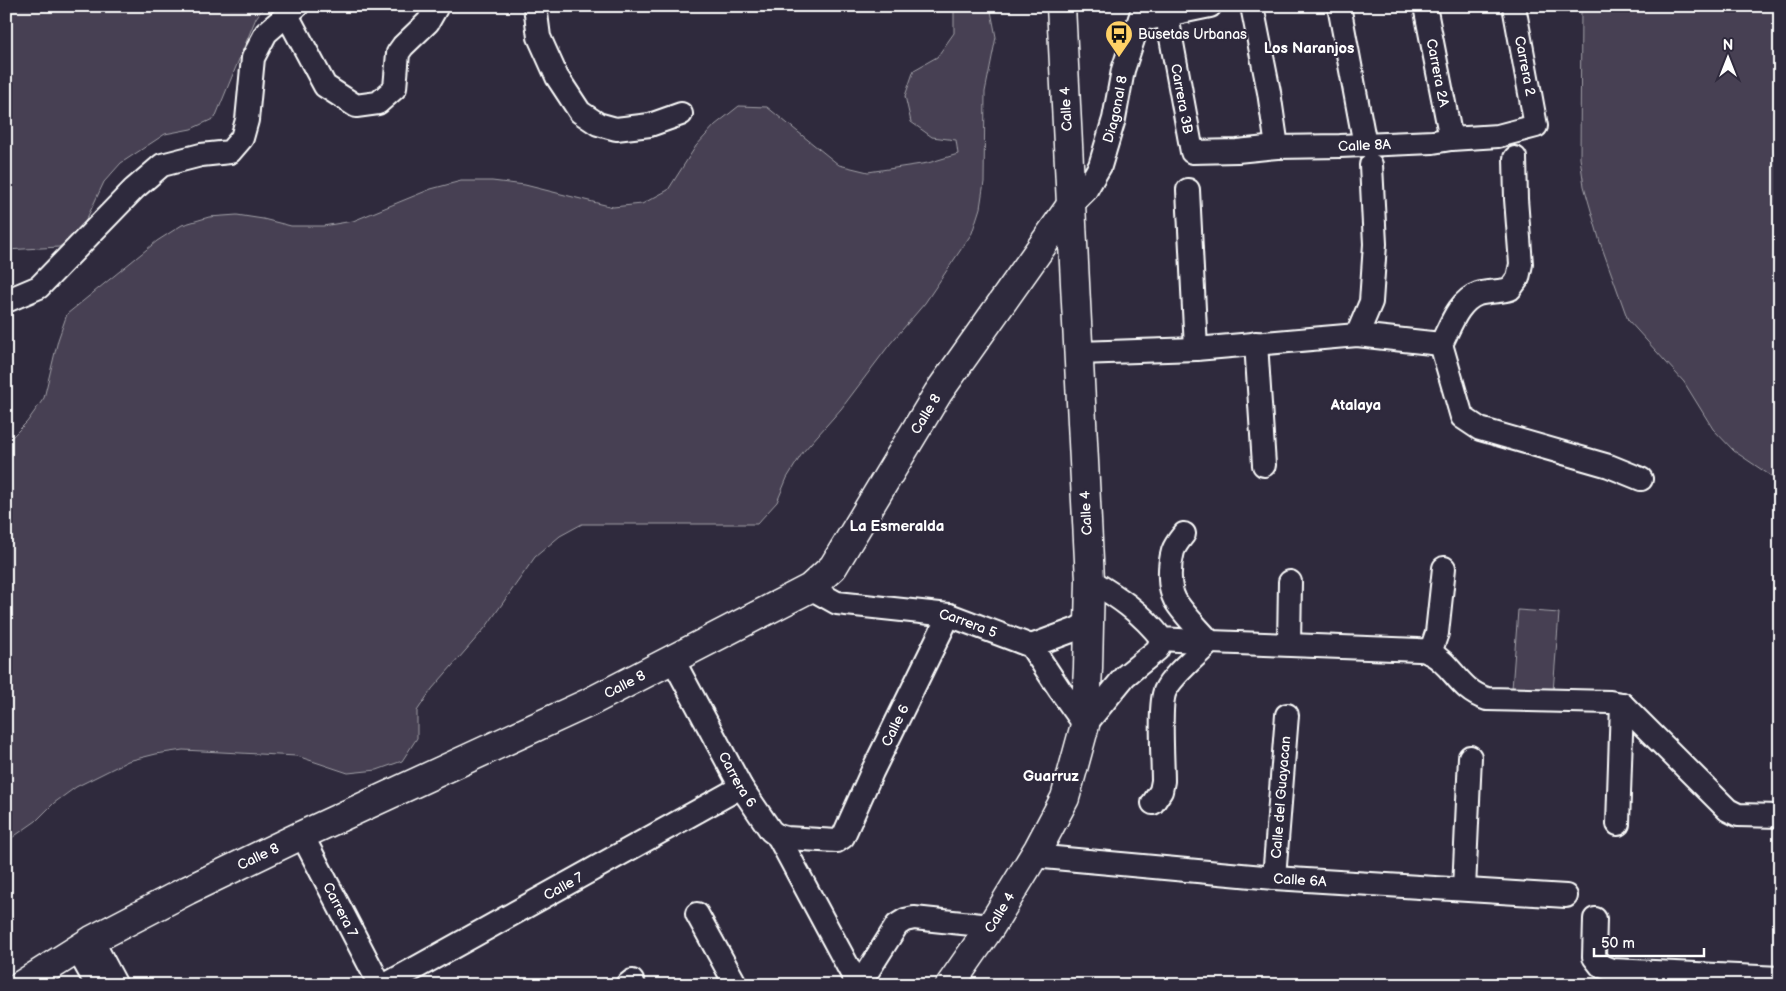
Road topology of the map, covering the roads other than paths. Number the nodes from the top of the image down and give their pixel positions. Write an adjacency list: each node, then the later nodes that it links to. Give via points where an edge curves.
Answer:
1 (535, 6): 12 (street, via 539,37 557,77 580,112 598,124 616,129 650,125)
2 (1060, 6): 20 (main road, Calle 4)
3 (1210, 6): 11 (street)
4 (1252, 6): 15 (street)
5 (1339, 6): 17 (street)
6 (1425, 6): 14 (street, Carrera 2A)
7 (1514, 6): 13 (street, Carrera 2)
8 (438, 7): 9 (street, via 398,53 395,88 378,103 356,106 325,86)
9 (292, 10): 21 (street, via 266,33 253,58 247,120 242,138 230,152 162,165 134,189 40,287)
10 (1141, 13): 11 (street); 20 (street, Diagonal 8, via 1123,70 1114,119 1100,166 1086,190)
11 (1167, 16): 16 (street, Carrera 3B)
12 (681, 114)
13 (1536, 126): 14 (street, Calle 8A, via 1498,136)
14 (1451, 139): 17 (street, Calle 8A)
15 (1277, 147): 16 (street, Calle 8A); 17 (street, Calle 8A)
16 (1192, 152)
17 (1368, 155): 22 (street, via 1374,244 1371,302)
18 (1515, 158): 24 (street, via 1521,264 1518,278 1510,289 1479,294 1468,300 1460,308)
19 (1188, 190): 25 (street)
20 (1071, 205): 26 (main road, Calle 4); 33 (main road, Calle 8, via 938,393 833,567)
21 (6, 301)
22 (1357, 334): 23 (street); 24 (street)
23 (1256, 343): 25 (street); 27 (street)
24 (1441, 344): 28 (street, via 1462,417 1480,429 1609,466)
25 (1196, 349): 26 (street)
26 (1079, 353): 31 (main road, Calle 4)
27 (1264, 465)
28 (1642, 479)
29 (1184, 534): 37 (street, via 1174,549 1170,584 1175,601)
30 (1444, 568): 40 (street, via 1438,633)
31 (1090, 580): 35 (main road, Calle 4); 36 (street, via 1128,604)
32 (1290, 582): 38 (street)
33 (810, 588): 34 (street, Carrera 5, via 837,602); 41 (main road, Calle 8)
34 (949, 615): 39 (street, Carrera 5); 51 (street, Calle 6, via 843,837 829,841)
35 (1088, 622): 39 (street); 44 (main road, Calle 4)
36 (1162, 639): 37 (street); 44 (street, via 1157,650 1125,676)
37 (1210, 642): 38 (street); 47 (street, via 1164,692 1163,781)
38 (1289, 644): 40 (street)
39 (1031, 646): 44 (street)
40 (1430, 653): 42 (street, via 1468,690 1487,699)
41 (672, 658): 46 (street, Carrera 6); 50 (main road, Calle 8, via 588,703)
42 (1622, 704): 48 (street, via 1728,810 1738,814); 49 (street)
43 (1287, 715): 53 (street, Calle del Guayacan)
44 (1085, 725): 52 (main road, Calle 4, via 1065,798)
45 (1470, 757): 54 (street)
46 (741, 787): 51 (street, Carrera 6); 66 (street, Calle 7)
47 (1153, 803)
48 (1780, 816)
49 (1618, 824)
50 (302, 835): 59 (main road, Calle 8); 65 (street, Carrera 7)
51 (778, 836): 70 (street, Carrera 6)
52 (1033, 856): 53 (street, Calle 6A); 58 (main road, Calle 4)
53 (1274, 878): 54 (street, Calle 6A)
54 (1464, 889): 55 (street, Calle 6A)
55 (1566, 896)
56 (697, 914): 69 (street)
57 (1595, 920): 60 (street, via 1594,957 1601,966 1612,970)
58 (991, 926): 61 (main road, Calle 4); 70 (street, via 914,918 905,920 897,925)
59 (85, 945): 62 (main road, Calle 8); 63 (street); 64 (street)
60 (1780, 978)
61 (952, 984)
62 (22, 985)
63 (97, 985)
64 (116, 985)
65 (380, 985)
66 (385, 985)
67 (627, 985): 68 (street, via 632,982)
68 (634, 985)
69 (736, 985)
70 (858, 985)

